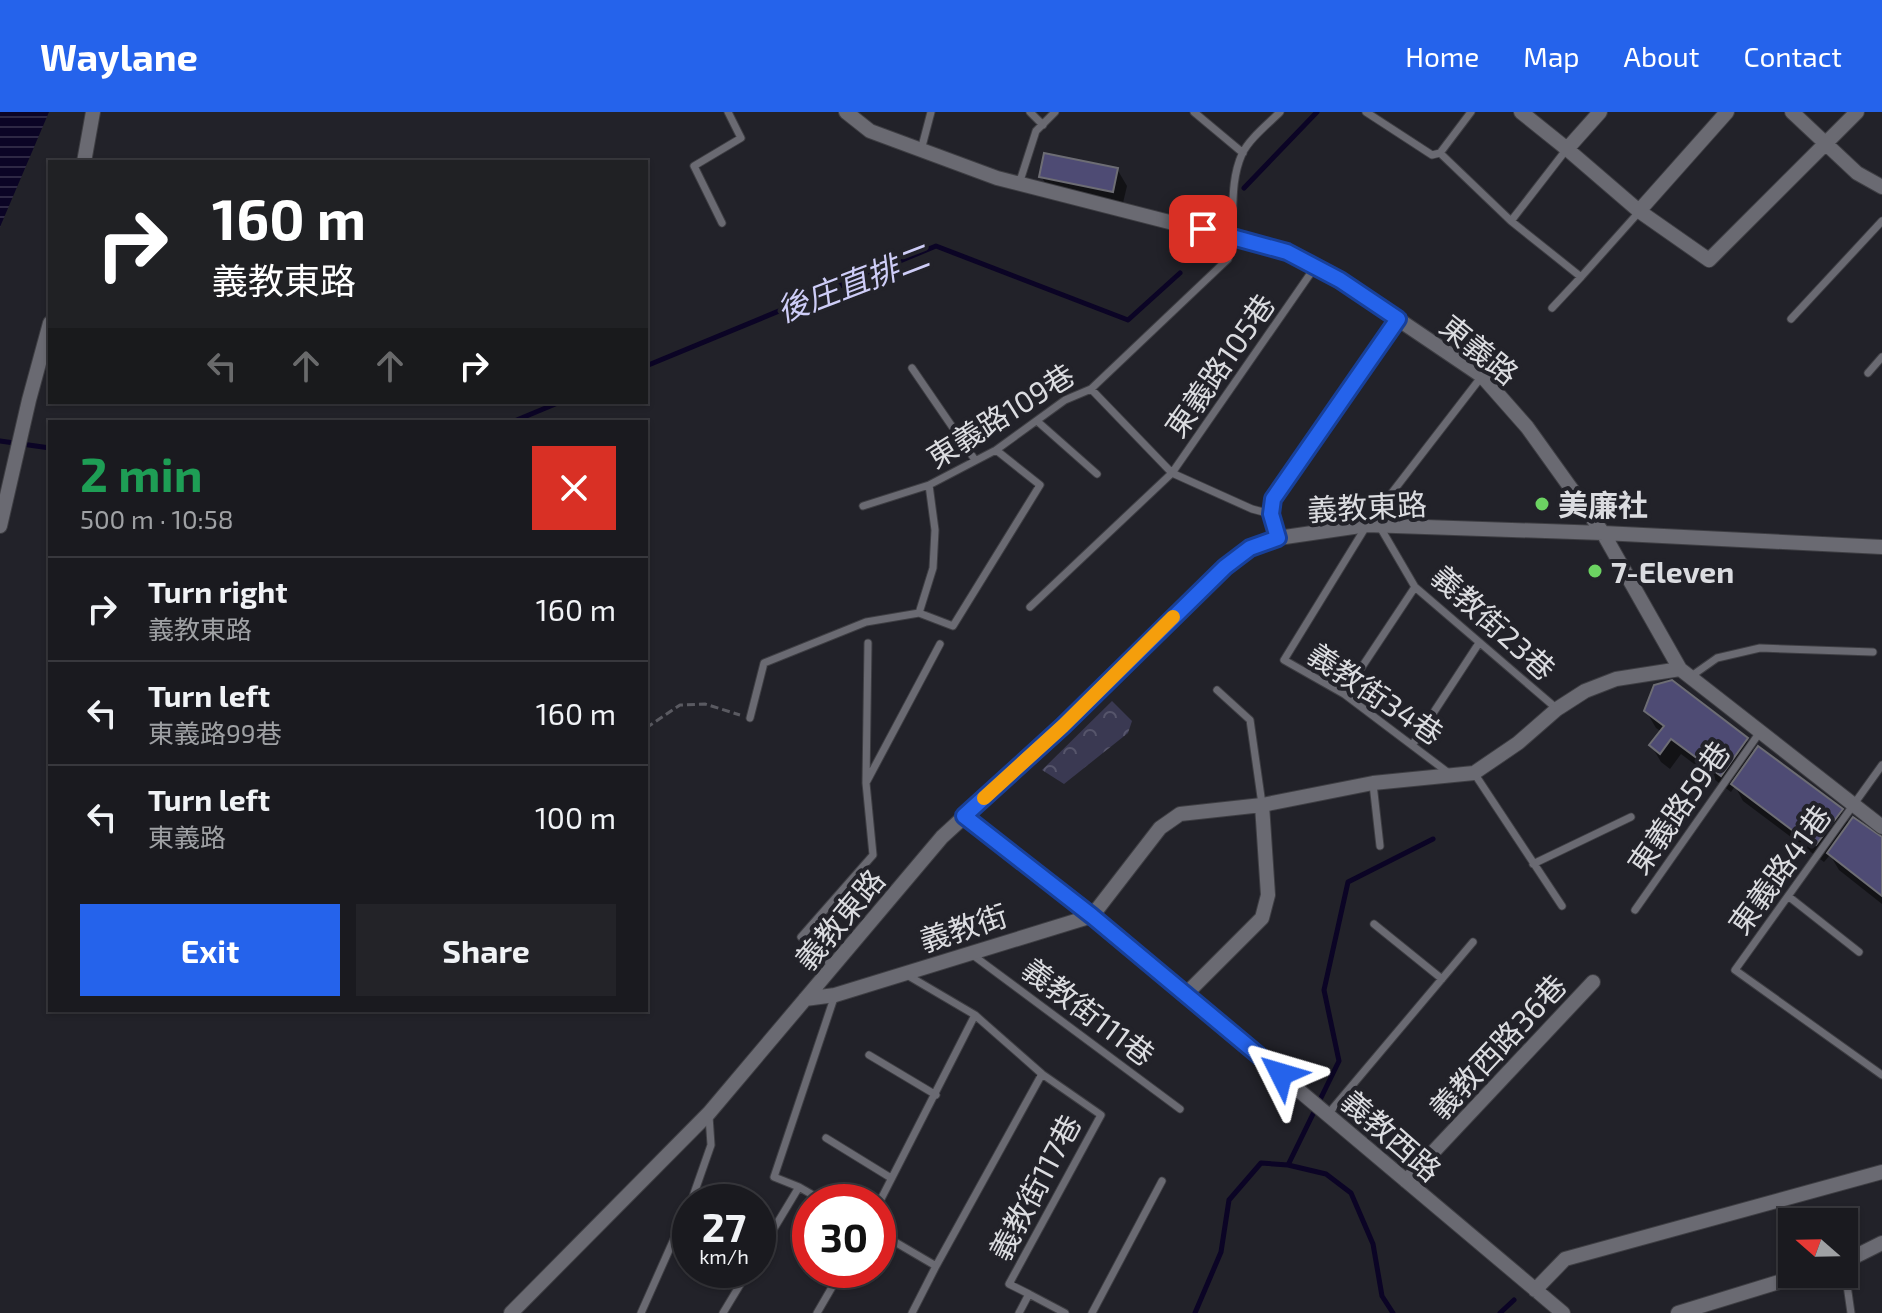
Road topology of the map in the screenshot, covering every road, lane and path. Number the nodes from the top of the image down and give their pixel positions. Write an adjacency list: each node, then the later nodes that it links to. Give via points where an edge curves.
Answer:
1 (93, 112): 22 (street)
2 (728, 112): 28 (lane, via 741,138 694,166)
3 (846, 112): 19 (street, 東義路, via 870,131)
4 (931, 112): 19 (lane)
5 (1030, 112): 16 (lane)
6 (1055, 112): 16 (lane)
7 (1194, 112): 20 (lane)
8 (1280, 112): 20 (lane)
9 (1366, 112): 21 (lane, via 1432,155)
10 (1471, 112): 21 (lane)
11 (1521, 112): 18 (street)
12 (1600, 112): 18 (street)
13 (1727, 112): 25 (street)
14 (1792, 112): 17 (street)
15 (1857, 112): 17 (street)
16 (1043, 125): 23 (lane, via 1036,131)
17 (1826, 144): 24 (street, via 1857,173); 25 (street, via 1709,260)
18 (1567, 149): 25 (street); 26 (lane)
19 (921, 150): 23 (street, 東義路)
20 (1243, 153): 29 (lane, via 1232,195)
21 (1440, 153): 26 (lane)
22 (84, 160)
23 (1019, 184): 29 (street, 東義路)
24 (1882, 187)
25 (1639, 211): 31 (lane)
26 (1511, 221): 31 (lane)
27 (1882, 221): 34 (lane)
28 (722, 223)
29 (1233, 237): 30 (street, 東義路, via 1287,252); 40 (lane, 東義路109巷, via 1228,259)
30 (1315, 267): 33 (street, 東義路); 44 (lane, 東義路105巷)
31 (1581, 277): 32 (lane)
32 (1552, 308)
33 (1398, 319): 39 (street, 東義路); 48 (lane, via 1273,499)
34 (1791, 319)
35 (48, 330): 49 (street)
36 (1882, 357): 38 (lane)
37 (912, 368): 43 (lane)
38 (1868, 373)
39 (1482, 376): 50 (lane); 51 (street, 東義路, via 1527,427)
40 (1091, 389): 41 (lane, 東義路109巷); 44 (lane, 東義路105巷)
41 (1037, 421): 42 (lane, 東義路109巷); 45 (lane)
42 (996, 450): 43 (lane, 東義路109巷); 56 (lane, via 1040,485 953,626)
43 (975, 460): 46 (lane, 東義路109巷)
44 (1172, 473): 48 (lane); 55 (lane)
45 (1097, 474)
46 (929, 485): 47 (lane); 56 (lane, 東義路109巷, via 933,568)
47 (863, 506)
48 (1271, 514): 52 (lane)
49 (1, 523)
50 (1373, 525): 51 (street, 義教東路); 52 (street, 義教東路); 54 (lane, 義教街23巷); 63 (lane, 義教街34巷, via 1284,660)
51 (1603, 533): 53 (street, 義教東路); 61 (street, 東義路)
52 (1278, 538): 76 (street, 義教東路, via 1250,548 1225,567)
53 (1882, 547)
54 (1415, 587): 58 (lane, 義教街23巷); 63 (lane)
55 (1030, 607)
56 (919, 613): 65 (lane, via 866,622 764,663)
57 (868, 643): 72 (lane)
58 (1479, 643): 64 (lane, 義教街23巷); 68 (lane)
59 (940, 644): 72 (lane)
60 (1873, 652): 61 (lane, via 1760,648 1717,658)
61 (1685, 673): 64 (street, via 1616,679); 67 (street, 東義路)
62 (1217, 690): 74 (lane, via 1250,720)
63 (1344, 694): 68 (lane, 義教街34巷)
64 (1557, 709): 70 (street)
65 (750, 718): 66 (path, via 705,704 680,705)
66 (648, 727)
67 (1760, 732): 75 (street, 東義路); 83 (lane, 東義路59巷)
68 (1413, 744): 71 (lane, 義教街34巷)
69 (1882, 765): 75 (lane, 東義路41巷)
70 (1474, 773): 71 (street); 80 (lane)
71 (1452, 776): 73 (street)
72 (866, 783): 89 (lane, via 873,855 801,937)
73 (1373, 783): 74 (street); 79 (lane)
74 (1262, 805): 84 (street, via 1180,814 1160,828); 93 (street, via 1268,895 1262,918)
75 (1854, 805): 78 (street, 東義路); 81 (lane, 東義路41巷)
76 (964, 816): 84 (street, 義教西路); 89 (street, 義教東路)
77 (1631, 817): 80 (lane)
78 (1882, 827)
79 (1380, 846)
80 (1533, 864): 82 (lane)
81 (1788, 896): 88 (lane); 99 (lane, 東義路41巷, via 1735,970)
82 (1562, 906)
83 (1635, 910)
84 (1092, 916): 87 (street, 義教街); 93 (street, 義教西路)
85 (1374, 924): 91 (lane)
86 (1473, 942): 91 (lane)
87 (968, 952): 90 (street, 義教街); 101 (lane, 義教街111巷)
88 (1859, 952)
89 (833, 966): 95 (street, 義教東路)
90 (905, 974): 94 (street, 義教街); 96 (lane, 義教街117巷)
91 (1442, 979): 103 (lane)
92 (1593, 982): 108 (street, 義教西路36巷)
93 (1186, 994): 103 (street, 義教西路)
94 (835, 995): 95 (street, 義教街); 110 (lane, via 774,1177)
95 (805, 999): 102 (street)
96 (975, 1015): 98 (lane, 義教街117巷); 100 (lane)
97 (869, 1055): 100 (lane)
98 (1042, 1074): 118 (lane, 義教街117巷); 124 (lane, 義教街117巷, via 1101,1115 1009,1284)
99 (1882, 1075)
100 (936, 1095): 106 (lane)
101 (1180, 1109)
102 (709, 1113): 109 (lane, via 711,1145); 125 (street)
103 (1328, 1114): 108 (street, 義教西路)
104 (826, 1138): 106 (lane)
105 (1882, 1172): 123 (street, via 1565,1259)
106 (891, 1178): 111 (lane)
107 (1162, 1181): 132 (lane)
108 (1406, 1181): 123 (street, 義教西路)
109 (697, 1184)
110 (792, 1184)
111 (888, 1184)
112 (792, 1199): 113 (lane)
113 (776, 1225)
114 (672, 1243): 126 (lane)
115 (896, 1243): 118 (lane)
116 (1882, 1243): 117 (street)
117 (1858, 1256)
118 (936, 1266): 129 (lane, 義教街117巷)
119 (1778, 1282): 134 (street)
120 (738, 1288): 127 (lane)
121 (832, 1288): 128 (lane)
122 (1848, 1288): 135 (lane)
123 (1535, 1290): 133 (street, 義教西路)
124 (1029, 1294): 130 (lane, 義教街117巷); 131 (lane, 義教街117巷)
125 (511, 1313)
126 (641, 1313)
127 (723, 1313)
128 (817, 1313)
129 (912, 1313)
130 (1019, 1313)
131 (1065, 1313)
132 (1092, 1313)
133 (1563, 1313)
134 (1678, 1313)
135 (1851, 1313)

